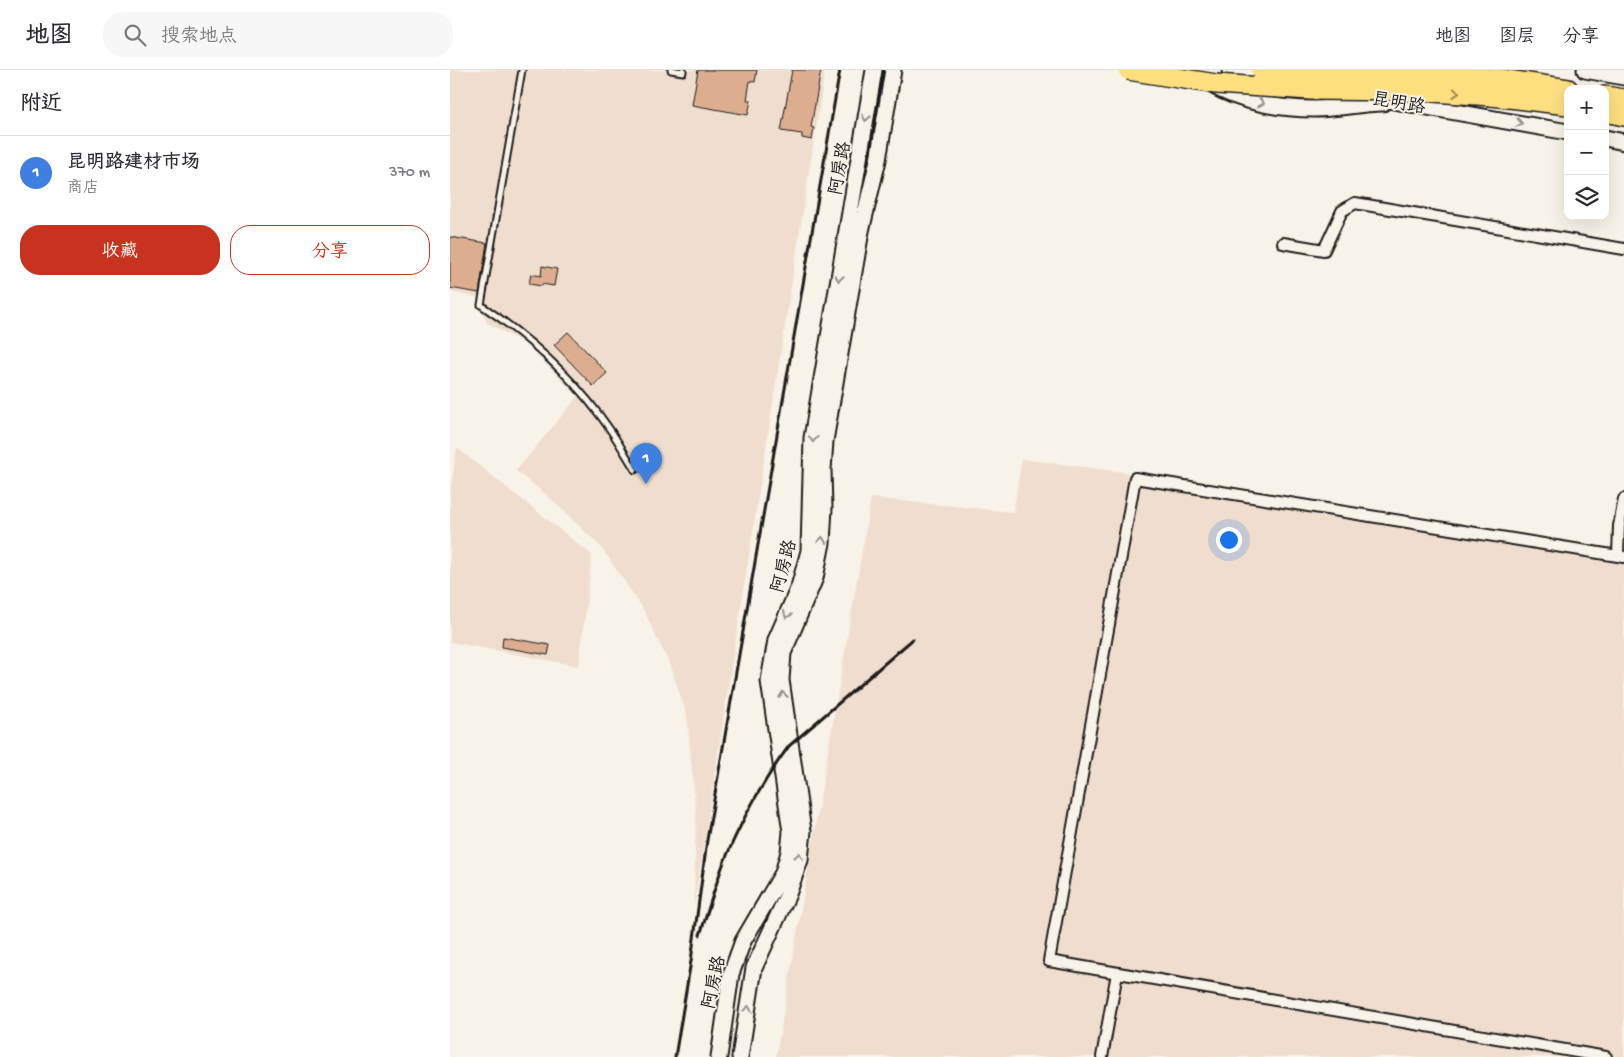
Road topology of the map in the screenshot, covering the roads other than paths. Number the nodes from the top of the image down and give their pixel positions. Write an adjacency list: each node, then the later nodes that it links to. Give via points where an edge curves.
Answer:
1 (522, 70): 25 (lane, via 481,305 544,354 610,430)
2 (671, 70): 3 (lane)
3 (683, 70)
4 (874, 70): 29 (main road, 阿房路, one-way to 29, via 812,438 809,551 799,587 776,640 769,681 790,832 789,852 783,873 743,941 731,974)
5 (893, 70): 30 (main road, 阿房路, one-way to 5, via 754,968 800,860 803,831 781,680 783,652 814,578 822,543 825,441)
6 (1128, 70): 12 (highway, one-way to 12, bridge, via 1216,84 1310,90 1418,91)
7 (1185, 70): 16 (main road, one-way to 16, via 1227,94 1268,104 1314,109)
8 (1230, 70): 16 (main road, 昆明路)
9 (1261, 70): 12 (highway, bridge)
10 (1585, 70): 11 (main road)
11 (1624, 77)
12 (1493, 87): 13 (highway); 17 (highway)
13 (1564, 89)
14 (1609, 97): 15 (highway)
15 (1624, 99)
16 (1407, 103): 20 (main road, 昆明路, one-way to 20)
17 (1564, 104)
18 (1609, 113): 19 (highway)
19 (1624, 116)
20 (1564, 131)
21 (1609, 139): 22 (main road)
22 (1624, 142)
23 (1283, 243): 24 (street, via 1324,250 1342,211 1355,203)
24 (1624, 249)
25 (635, 470)
26 (1624, 499): 27 (street, via 1619,526)
27 (1621, 556): 28 (street, via 1135,478 1049,962)
28 (1117, 973): 31 (street); 32 (street)
29 (719, 1057)
30 (740, 1057)
31 (1102, 1057)
32 (1606, 1057)

